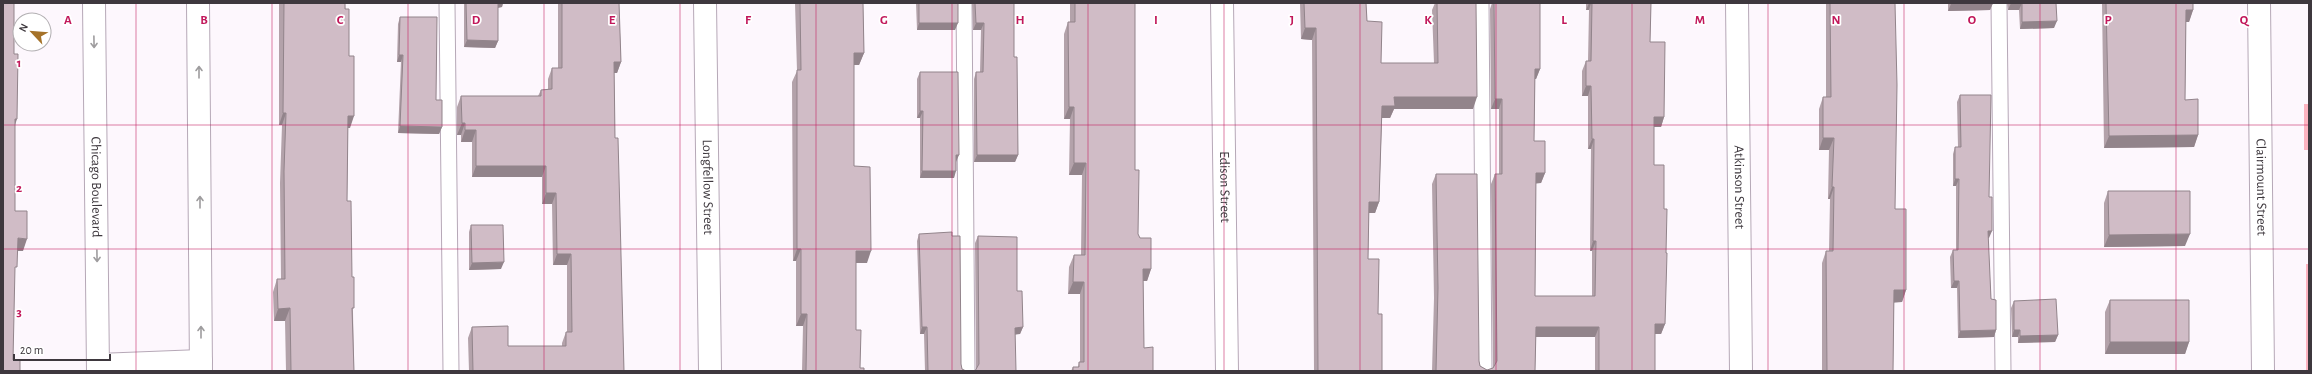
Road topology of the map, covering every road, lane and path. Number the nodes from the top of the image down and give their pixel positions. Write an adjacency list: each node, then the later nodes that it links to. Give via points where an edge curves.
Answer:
1 (94, 3): 12 (street, Chicago Boulevard, one-way to 12)
2 (198, 3): 11 (street, one-way to 2)
3 (446, 3): 13 (lane)
4 (705, 3): 14 (street, Longfellow Street)
5 (964, 3): 15 (lane)
6 (1222, 3): 16 (street, Edison Street)
7 (1481, 3): 17 (lane)
8 (1737, 3): 18 (street, Atkinson Street)
9 (1999, 3): 19 (lane)
10 (2259, 3): 20 (street, Clairmount Street)
11 (201, 366): 12 (street)
12 (98, 368)
13 (451, 371)
14 (710, 371)
15 (967, 371)
16 (1227, 371)
17 (1484, 371)
18 (1741, 371)
19 (2003, 371)
20 (2263, 371)

